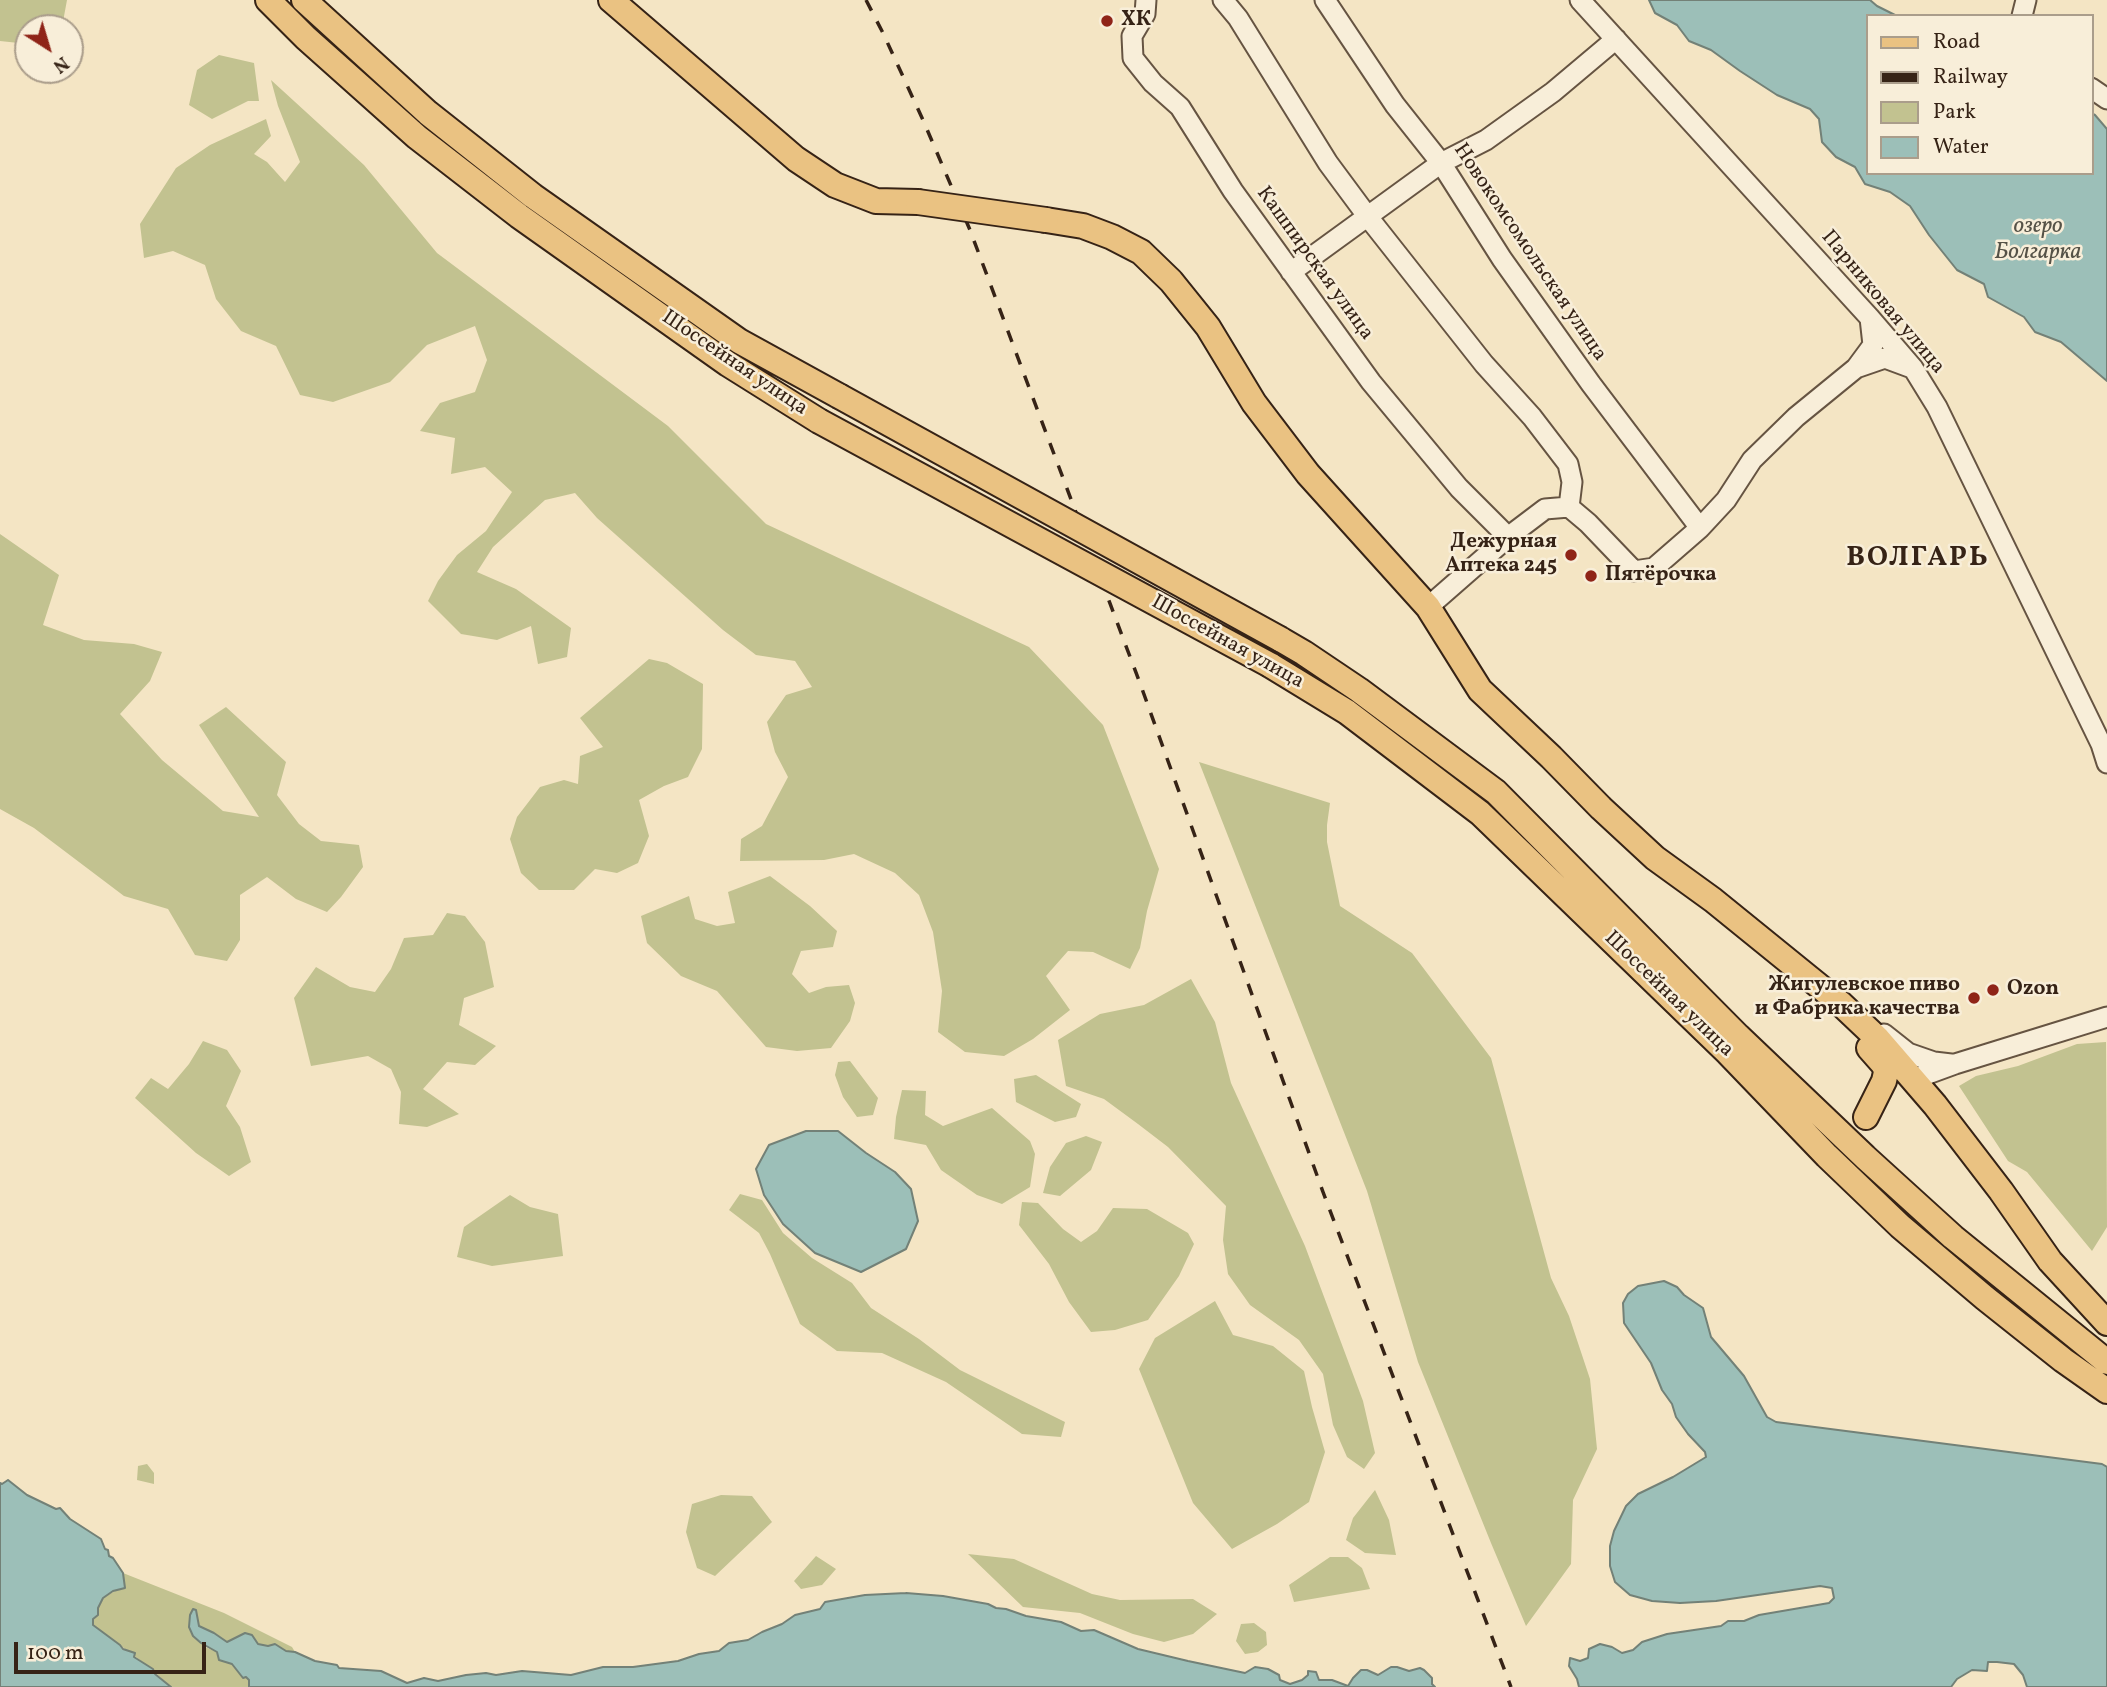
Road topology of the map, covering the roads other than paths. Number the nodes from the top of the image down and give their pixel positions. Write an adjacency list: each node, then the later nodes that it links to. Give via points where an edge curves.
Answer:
1 (268, 0): 27 (main road, Шоссейная улица, bridge, via 417,137 519,216 728,364 819,421 1270,665 1347,712 1480,813)
2 (304, 0): 26 (main road, Шоссейная улица, bridge, via 428,113 533,196 739,341 1280,639 1359,690 1496,792)
3 (611, 0): 18 (main road, bridge, via 796,159 835,185 876,201 918,202 1083,226 1141,251 1208,327 1254,403 1308,474)
4 (1146, 0): 11 (street, Кашпирская улица, via 1145,13 1132,36 1133,58 1180,107)
5 (1223, 0): 10 (street)
6 (1325, 0): 9 (street, Новокомсомольская улица, via 1395,105)
7 (1580, 0): 8 (street, Парниковая улица)
8 (1616, 39): 9 (street, via 1486,140); 12 (street, Парниковая улица)
9 (1441, 163): 10 (street); 16 (street, Новокомсомольская улица, via 1591,384)
10 (1368, 217): 11 (street); 15 (street, via 1568,464 1572,482)
11 (1291, 272): 17 (street, Кашпирская улица, via 1397,414 1459,488)
12 (1871, 318): 13 (street, via 1872,345); 14 (street, Парниковая улица)
13 (1856, 368): 14 (street, via 1885,358); 16 (street, via 1752,460 1726,500)
14 (1913, 368): 19 (street, Парниковая улица, via 1937,407)
15 (1569, 507): 16 (street, via 1634,571 1654,568); 17 (street, via 1545,509)
16 (1700, 528)
17 (1508, 537): 18 (street)
18 (1428, 607): 20 (main road, via 1480,690 1601,808 1656,858)
19 (2107, 763)
20 (1809, 978): 21 (main road); 25 (main road, via 1839,1019 1884,1065 1884,1081)
21 (1849, 1011): 23 (street, via 1908,1053); 24 (main road)
22 (2107, 1017): 23 (street)
23 (1955, 1064): 24 (street); 28 (street, via 1938,1090 1940,1105)
24 (1914, 1079): 25 (main road); 28 (main road)
25 (1866, 1117): 26 (main road)
26 (1845, 1138): 27 (main road); 30 (main road, Шоссейная улица, via 1953,1237)
27 (1827, 1156): 31 (main road, Шоссейная улица, via 1985,1298)
28 (2001, 1191): 29 (main road, via 2050,1261)
29 (2107, 1323)
30 (2107, 1362)
31 (2107, 1391)

